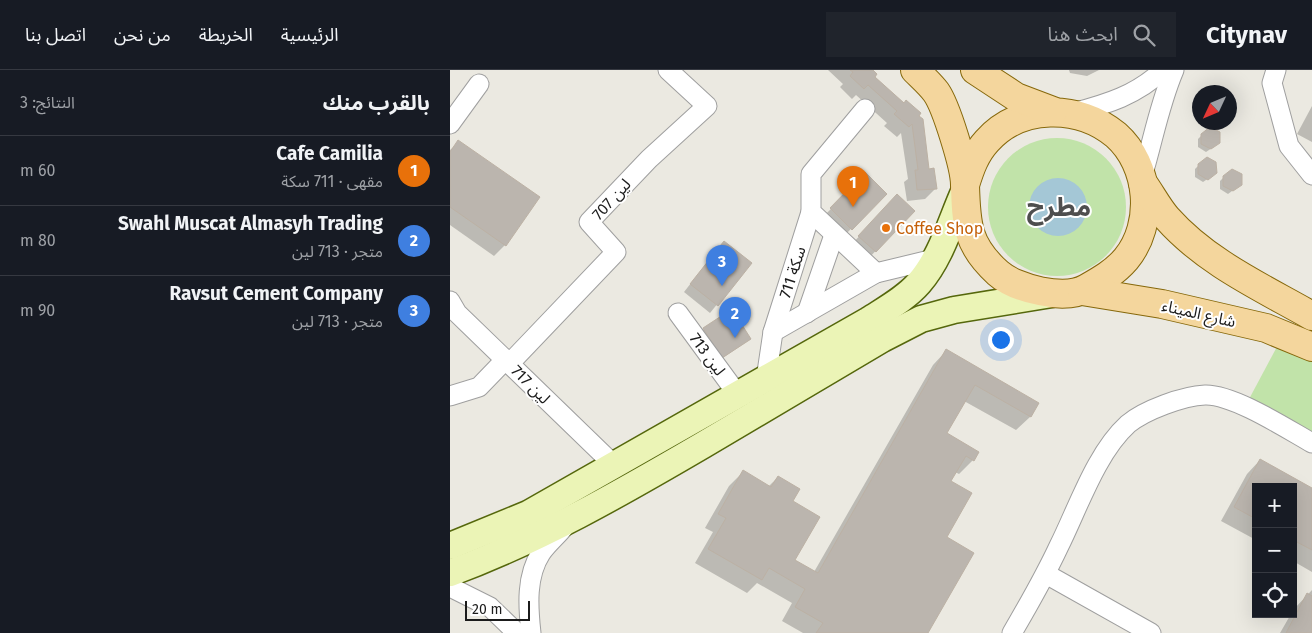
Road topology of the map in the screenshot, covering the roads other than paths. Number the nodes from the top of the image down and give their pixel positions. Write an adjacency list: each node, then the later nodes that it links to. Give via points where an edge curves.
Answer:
1 (668, 70): 25 (street, لين 707, via 707,106 649,159 589,222 616,252)
2 (915, 70): 13 (main road, via 937,93 954,135)
3 (975, 70): 9 (main road, via 1016,97)
4 (1163, 70): 9 (street, via 1115,102)
5 (1174, 70): 12 (street, via 1161,101)
6 (1276, 70): 11 (street, via 1272,83 1289,146)
7 (480, 84): 10 (street)
8 (865, 108): 14 (street, 711 سكة, via 810,174)
9 (1063, 112): 12 (main road, via 1096,122 1117,136 1132,155); 13 (main road, via 1029,115 1000,130 987,141 973,162)
10 (450, 124)
11 (1312, 175)
12 (1142, 180): 18 (main road, via 1145,209 1140,235 1126,258 1107,277); 22 (main road, via 1166,216 1194,245 1232,271)
13 (965, 188): 16 (street); 18 (main road, شارع الميناء, via 966,223 978,251 999,274 1026,289)
14 (811, 212): 15 (street); 23 (street, 711 سكة)
15 (834, 235): 17 (street); 21 (street, 711 سكة)
16 (934, 259): 17 (street, 711 سكة); 26 (street, via 919,282 902,298)
17 (876, 273): 21 (street, 711 سكة)
18 (1069, 292): 24 (main road, شارع الميناء, via 1162,304 1266,328); 31 (street, via 991,302 921,319)
19 (452, 312): 25 (street, لين 717)
20 (678, 313): 27 (street, 713 لين)
21 (806, 313): 23 (street, 711 سكة)
22 (1312, 316)
23 (772, 332): 26 (street, 711 سكة)
24 (1312, 347)
25 (508, 361): 28 (street, via 479,387); 30 (street, لين 717)
26 (766, 379): 27 (street)
27 (738, 395): 30 (street)
28 (450, 396)
29 (1312, 443): 34 (street, via 1228,400 1206,395 1165,404 1128,424 1104,453)
30 (614, 465): 32 (street, via 528,514)
31 (572, 519): 33 (street); 37 (street, via 542,551 533,567 528,605)
32 (450, 546)
33 (450, 573)
34 (1046, 574): 38 (street); 39 (street)
35 (450, 587): 36 (street, via 490,607)
36 (517, 633)
37 (531, 633)
38 (1012, 633)
39 (1151, 633)

